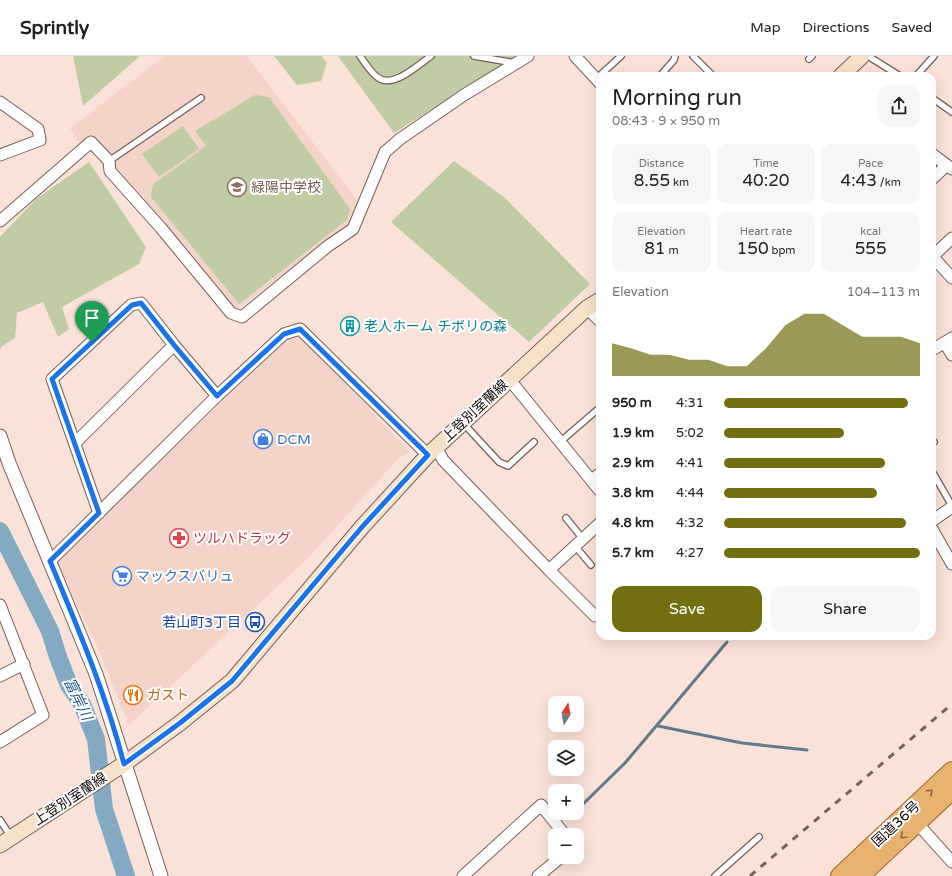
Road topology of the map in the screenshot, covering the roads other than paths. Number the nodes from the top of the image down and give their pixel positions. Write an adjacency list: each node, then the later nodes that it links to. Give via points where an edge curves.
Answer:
1 (360, 56): 2 (lane, via 377,77 385,81 398,79)
2 (431, 56)
3 (474, 56): 12 (lane)
4 (528, 56): 12 (street)
5 (575, 56): 19 (street)
6 (621, 56): 13 (lane)
7 (675, 56): 14 (lane)
8 (693, 56): 15 (lane)
9 (862, 56): 16 (main road)
10 (868, 56): 17 (lane)
11 (934, 56): 18 (lane)
12 (515, 63): 26 (street, via 400,139 385,152 353,229 328,246 242,317 231,313 110,171)
13 (607, 72)
14 (664, 72)
15 (709, 72)
16 (845, 72)
17 (894, 72)
18 (920, 72)
19 (596, 73)
20 (201, 98): 26 (lane)
21 (936, 101): 23 (lane)
22 (0, 102): 24 (street, via 38,129 40,140)
23 (952, 112)
24 (0, 155)
25 (936, 157): 27 (street)
26 (109, 161): 29 (street, via 91,142)
27 (950, 167): 28 (street)
28 (936, 176)
29 (0, 221)
30 (952, 238): 31 (street)
31 (936, 253)
32 (936, 261): 33 (street)
33 (952, 278)
34 (596, 302): 35 (main road, 上登別室蘭線)
35 (587, 308): 36 (street); 40 (main road, 上登別室蘭線)
36 (596, 317)
37 (940, 343): 39 (street)
38 (174, 345): 41 (street); 47 (street); 47 (street, via 141,303 132,305 52,379)
39 (952, 355)
40 (509, 379): 43 (main road, 上登別室蘭線); 46 (street)
41 (217, 396): 48 (street, via 284,334 300,329); 55 (street)
42 (596, 411): 46 (lane)
43 (463, 422): 45 (lane, via 500,462 508,466); 48 (main road, 上登別室蘭線)
44 (0, 436): 49 (street)
45 (534, 442)
46 (560, 442): 51 (street)
47 (75, 443): 55 (street)
48 (432, 451): 65 (street); 72 (main road, 上登別室蘭線, via 362,527 232,681)
49 (5, 465): 62 (street)
50 (596, 473): 51 (lane)
51 (590, 478): 53 (street)
52 (936, 478): 54 (lane)
53 (596, 486)
54 (952, 506): 57 (street)
55 (99, 513): 62 (street)
56 (566, 518): 60 (lane)
57 (936, 518)
58 (596, 527): 60 (street)
59 (936, 537): 63 (street)
60 (583, 539): 61 (street)
61 (575, 546): 64 (lane); 65 (street)
62 (50, 561): 72 (street, via 111,715)
63 (952, 564)
64 (592, 565)
65 (549, 570): 68 (street)
66 (0, 605): 67 (street)
67 (2, 616): 69 (street)
68 (595, 616)
69 (24, 664): 70 (street); 71 (street, via 43,715)
70 (0, 676)
71 (0, 742)
72 (119, 767): 79 (main road, 上登別室蘭線); 82 (street)
73 (952, 771): 86 (highway, 国道36号, one-way to 73)
74 (952, 790): 76 (highway, 国道36号)
75 (0, 820): 79 (lane)
76 (917, 823): 80 (street); 87 (highway, 国道36号, one-way to 87)
77 (559, 828): 83 (street, via 541,805)
78 (759, 837): 85 (lane)
79 (6, 841)
80 (952, 862)
81 (553, 864): 84 (street)
82 (161, 876)
83 (463, 876)
84 (538, 876)
85 (715, 876)
86 (840, 876)
87 (860, 876)

